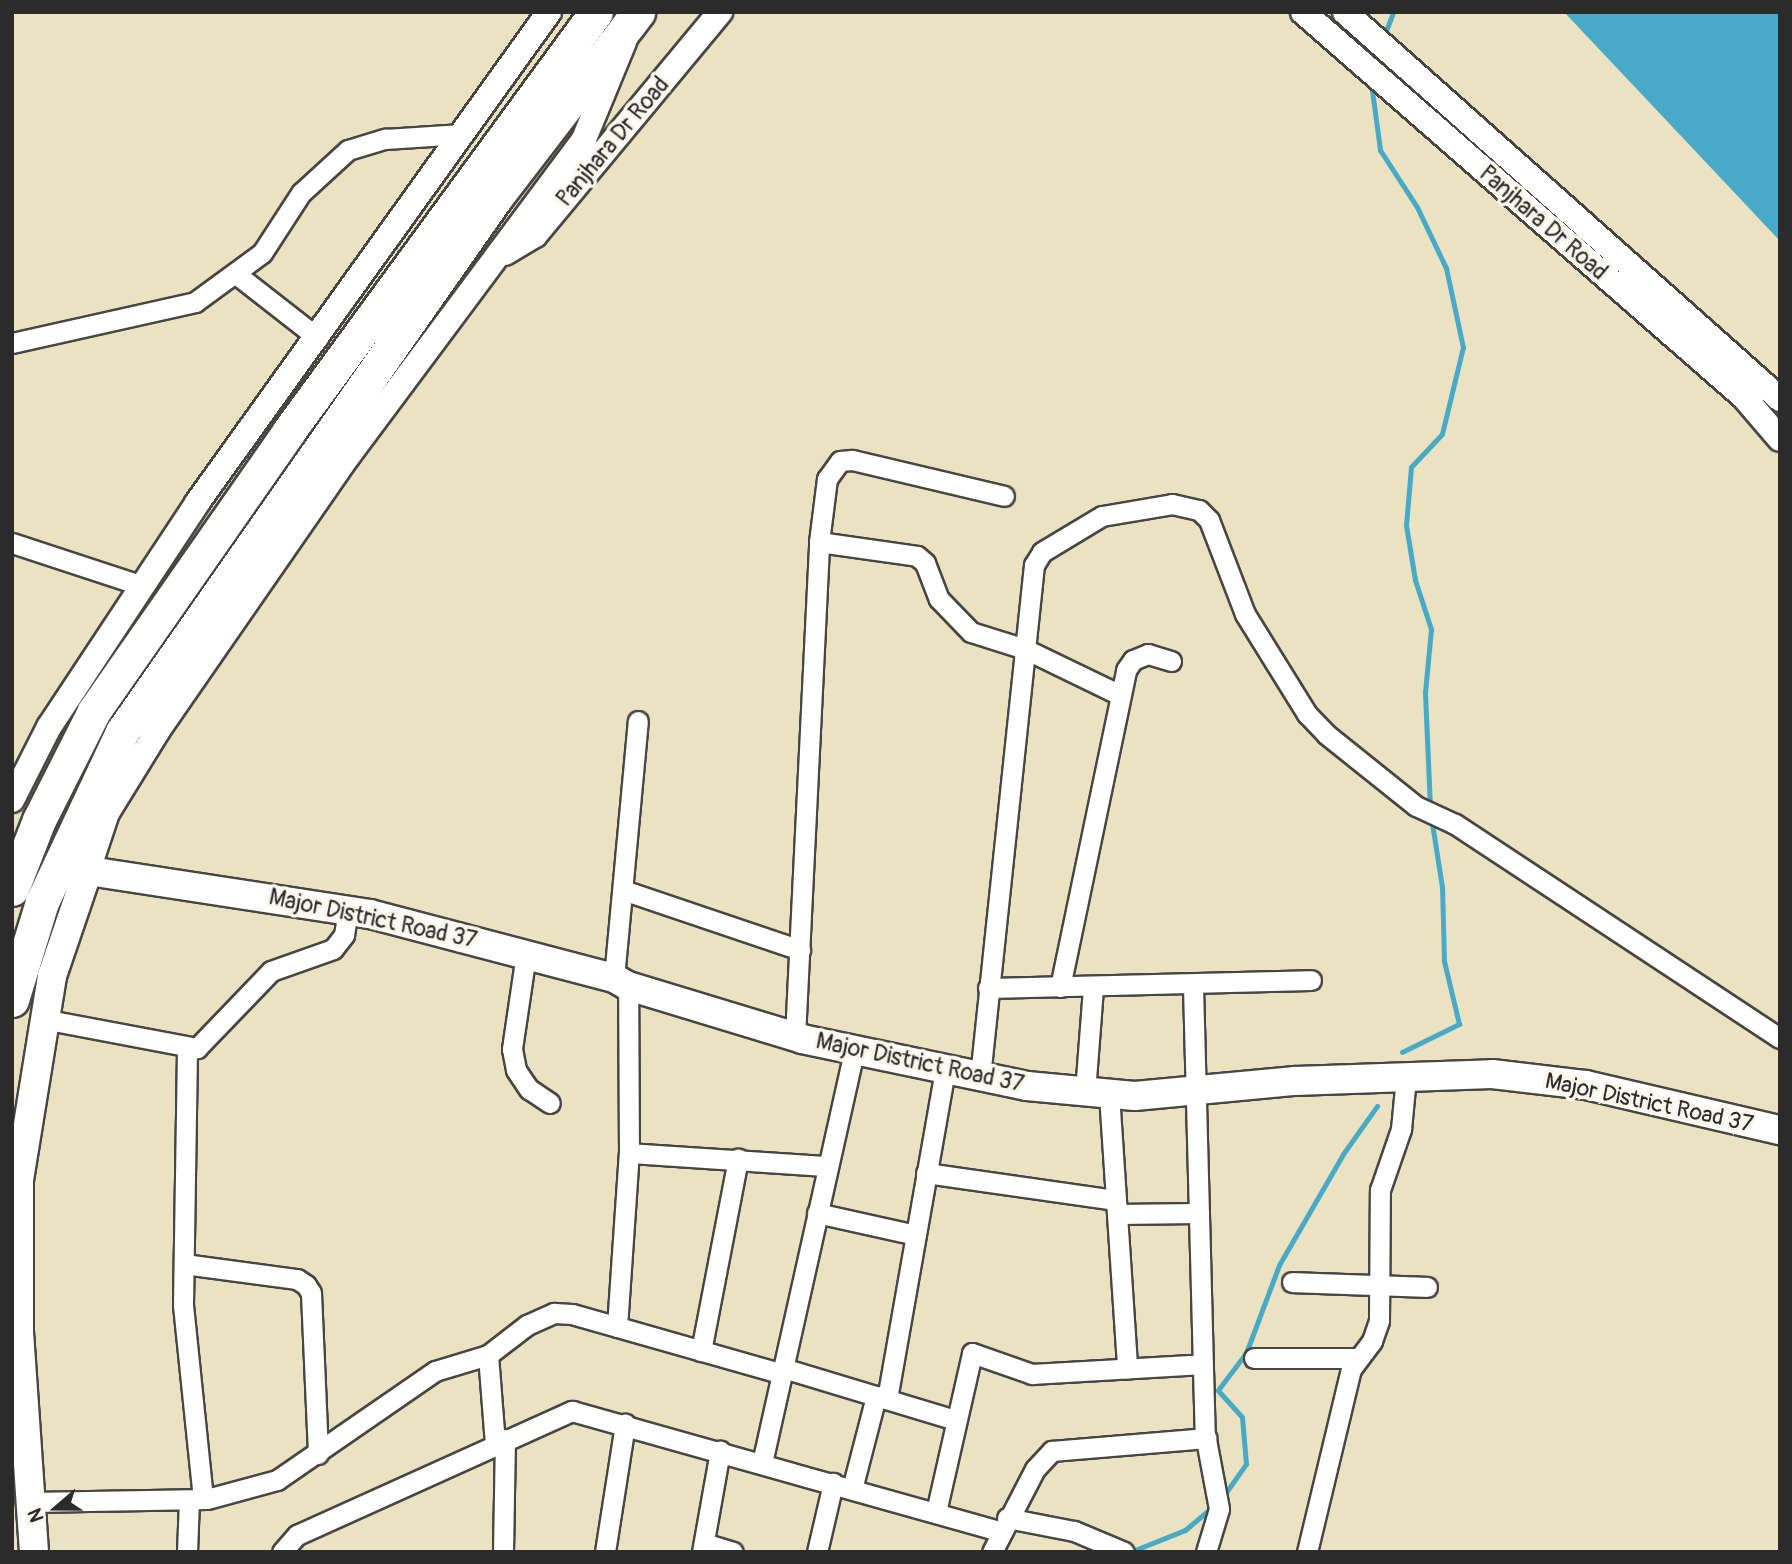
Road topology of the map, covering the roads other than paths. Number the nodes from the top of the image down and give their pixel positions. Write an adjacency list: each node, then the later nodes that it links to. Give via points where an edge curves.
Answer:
1 (549, 12): 7 (street)
2 (596, 12): 26 (highway, via 289,431 94,711 39,820)
3 (720, 12): 8 (street, Panjhara Dr Road, via 535,235)
4 (1303, 12): 13 (street, Panjhara Dr Road)
5 (1345, 12): 12 (street, Panjhara Dr Road)
6 (636, 15): 8 (street, via 584,139); 37 (highway, via 497,196 122,732 42,902)
7 (463, 134): 9 (street, via 385,139 348,150 301,193 262,253); 10 (street)
8 (495, 258): 25 (street, via 348,456 158,730 107,814)
9 (236, 274): 10 (street); 11 (street, via 195,302)
10 (318, 338): 19 (street)
11 (12, 343)
12 (1763, 380): 13 (street); 14 (street, Panjhara Dr Road)
13 (1744, 397): 15 (street, Panjhara Dr Road)
14 (1780, 400)
15 (1780, 439)
16 (1004, 496): 17 (street, via 840,461 831,468 823,489)
17 (819, 542): 20 (street, via 917,556 925,563 939,599 971,632); 29 (street)
18 (12, 543): 19 (street)
19 (143, 586): 24 (street, via 50,727)
20 (1025, 649): 22 (street); 35 (street); 40 (street, via 1034,565 1042,552 1102,516 1172,504 1199,510 1209,520 1245,614 1274,666 1326,734 1416,806 1455,824)
21 (1171, 661): 22 (street, via 1148,654 1133,660)
22 (1120, 695): 36 (street)
23 (638, 721): 27 (street)
24 (12, 800)
25 (81, 871): 28 (main road, Major District Road 37, via 249,892); 38 (main road)
26 (12, 889)
27 (623, 890): 29 (street); 32 (street)
28 (348, 910): 30 (main road, Major District Road 37); 41 (street, via 344,934 333,949 271,971 206,1044)
29 (800, 950): 39 (street)
30 (526, 954): 32 (main road, Major District Road 37); 48 (street, via 512,1049 516,1070 529,1089)
31 (1311, 980): 33 (street)
32 (621, 982): 39 (main road, Major District Road 37); 50 (street)
33 (1193, 986): 34 (street); 46 (street)
34 (1093, 987): 36 (street); 47 (street)
35 (988, 988): 36 (street); 44 (street)
36 (1060, 988)
37 (12, 1000)
38 (43, 1019): 41 (street); 80 (main road, via 19,1181 19,1331)
39 (795, 1037): 42 (main road, Major District Road 37)
40 (1780, 1038)
41 (187, 1050): 58 (street)
42 (854, 1051): 43 (main road, Major District Road 37); 52 (street)
43 (945, 1071): 44 (main road, Major District Road 37); 53 (street)
44 (980, 1077): 47 (main road, Major District Road 37)
45 (1406, 1077): 46 (main road, Major District Road 37); 49 (main road, Major District Road 37, via 1492,1074 1586,1085); 60 (street, via 1401,1129 1380,1190)
46 (1196, 1090): 47 (main road, Major District Road 37); 56 (street)
47 (1097, 1093): 54 (street)
48 (550, 1103)
49 (1780, 1130)
50 (629, 1153): 51 (street); 62 (street)
51 (738, 1158): 52 (street); 63 (street)
52 (827, 1166): 55 (street)
53 (926, 1173): 54 (street); 57 (street)
54 (1116, 1207): 56 (street); 68 (street)
55 (817, 1213): 57 (street); 69 (street)
56 (1199, 1213): 67 (street)
57 (916, 1235): 70 (street)
58 (184, 1264): 76 (street, via 306,1284 311,1293); 79 (street)
59 (1292, 1282): 60 (street)
60 (1379, 1285): 61 (street); 66 (street, via 1376,1332)
61 (1427, 1287)
62 (617, 1327): 63 (street); 64 (street, via 554,1313 527,1325)
63 (701, 1351): 69 (street)
64 (488, 1355): 74 (street); 76 (street, via 435,1371)
65 (1254, 1358): 66 (street)
66 (1356, 1358): 94 (street)
67 (1203, 1364): 68 (street); 73 (street)
68 (1127, 1368): 71 (street, via 1026,1373 972,1353)
69 (782, 1371): 70 (street); 77 (street)
70 (882, 1398): 71 (street); 78 (street)
71 (955, 1420): 81 (street)
72 (625, 1424): 74 (street, via 572,1410); 75 (street); 88 (street)
73 (1206, 1438): 82 (street, via 1052,1451 1040,1461); 93 (street, via 1219,1509)
74 (500, 1441): 84 (street, via 297,1535); 87 (street)
75 (720, 1451): 77 (street); 83 (street)
76 (318, 1454): 79 (street, via 277,1480)
77 (762, 1463): 78 (street)
78 (842, 1486): 81 (street); 90 (street)
79 (196, 1500): 80 (street); 86 (street)
80 (30, 1502): 85 (main road)
81 (936, 1513): 82 (street)
82 (1003, 1525): 91 (street); 92 (street, via 1092,1537)
83 (703, 1547): 89 (street)
84 (280, 1551)
85 (34, 1552)
86 (187, 1552)
87 (503, 1552)
88 (605, 1552)
89 (733, 1552)
90 (817, 1552)
91 (992, 1552)
92 (1124, 1552)
93 (1206, 1552)
94 (1307, 1552)

